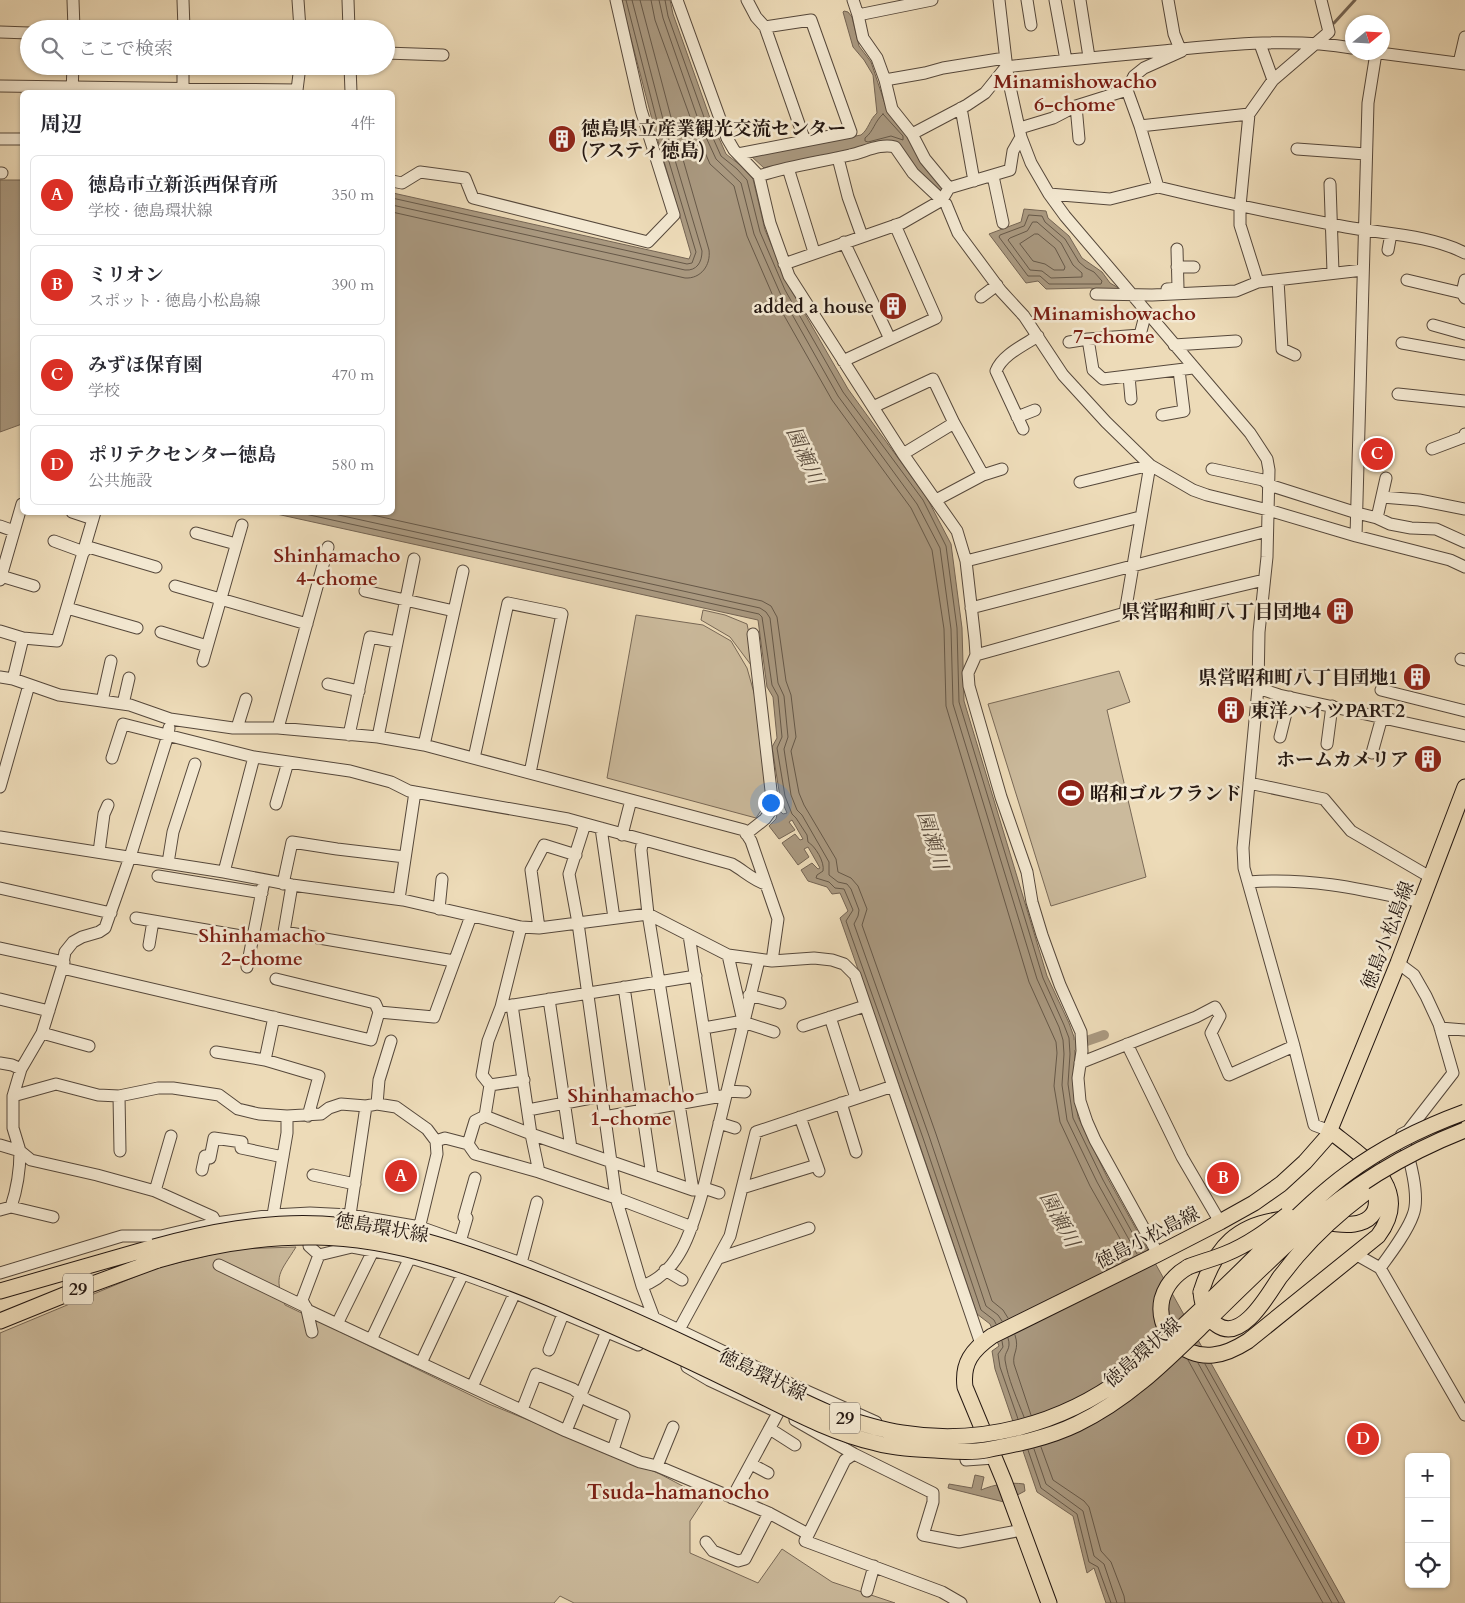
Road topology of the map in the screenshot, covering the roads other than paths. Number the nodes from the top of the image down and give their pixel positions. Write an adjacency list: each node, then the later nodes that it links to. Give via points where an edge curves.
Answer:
1 (73, 0): 17 (street)
2 (183, 0): 18 (street)
3 (298, 0): 19 (street)
4 (348, 0): 20 (street)
5 (616, 0): 68 (street, via 641,110 674,215 648,242 473,198 465,178 420,172 402,183)
6 (677, 0): 62 (street, via 727,138)
7 (747, 0): 22 (street)
8 (853, 0): 16 (street)
9 (932, 0): 16 (street)
10 (998, 0): 36 (street)
11 (1027, 0): 21 (street)
12 (1055, 0): 34 (street)
13 (1080, 0): 33 (street)
14 (1168, 0): 29 (street, via 1174,34)
15 (1321, 0): 27 (street, via 1328,32)
16 (858, 15): 42 (street, via 863,38 877,58)
17 (74, 20)
18 (184, 20)
19 (299, 20)
20 (349, 20)
21 (1032, 25)
22 (766, 27): 59 (street); 59 (street, via 811,20 851,132)
23 (0, 32): 24 (street)
24 (20, 33)
25 (1465, 37): 37 (street)
26 (1260, 44): 27 (street); 29 (street); 43 (street)
27 (1313, 44): 28 (street); 43 (street)
28 (1345, 47)
29 (1184, 48): 33 (street); 49 (street, via 1144,68 1134,76)
30 (395, 53): 31 (street)
31 (443, 55)
32 (1390, 55): 37 (street)
33 (1089, 57): 34 (street)
34 (1066, 60): 36 (street)
35 (1373, 60): 61 (street)
36 (1006, 62): 42 (street, via 943,68); 51 (street, via 985,92); 54 (street)
37 (1462, 63)
38 (73, 75): 45 (street)
39 (183, 75): 46 (street)
40 (299, 75): 47 (street)
41 (350, 75): 48 (street)
42 (885, 80): 55 (street, via 892,109)
43 (1273, 80): 52 (street)
44 (0, 86): 45 (street)
45 (72, 89): 46 (street)
46 (183, 90)
47 (296, 90)
48 (351, 90)
49 (1127, 90): 50 (street); 53 (street)
50 (1076, 106): 54 (street); 56 (street)
51 (961, 108): 55 (street); 67 (street)
52 (1249, 114): 53 (street); 74 (street)
53 (1140, 126): 70 (street)
54 (1021, 132): 66 (street, via 1010,170); 72 (street, via 1031,163)
55 (912, 134): 71 (street, via 924,159)
56 (1080, 138)
57 (0, 139): 58 (street)
58 (20, 139)
59 (804, 141): 62 (street)
60 (1297, 149): 61 (street)
61 (1366, 154): 78 (street)
62 (739, 156): 65 (street)
63 (838, 158): 64 (street); 73 (street, via 893,146 912,173); 80 (street)
64 (788, 168): 65 (street); 84 (street)
65 (758, 175): 86 (street)
66 (993, 176): 67 (street); 75 (street)
67 (974, 181): 71 (street)
68 (395, 182)
69 (1330, 184): 76 (street)
70 (1158, 187): 72 (street, via 1110,199); 74 (street)
71 (949, 188): 73 (street)
72 (1049, 194): 96 (street)
73 (942, 200): 77 (street); 95 (street, via 958,233)
74 (1240, 206): 76 (street); 94 (street, via 1240,225)
75 (1003, 224)
76 (1331, 224): 78 (street); 90 (street)
77 (895, 225): 80 (street); 104 (street, via 936,318)
78 (1364, 230): 79 (street); 89 (street)
79 (1391, 234): 83 (street); 85 (street, via 1452,246)
80 (862, 236): 81 (street)
81 (844, 242): 84 (street); 104 (street)
82 (1177, 249): 87 (street)
83 (1388, 250)
84 (814, 252): 86 (street)
85 (1465, 253)
86 (784, 264): 112 (street)
87 (1177, 267): 88 (street); 96 (street, via 1178,288)
88 (1194, 267)
89 (1364, 270): 90 (street); 140 (street)
90 (1333, 272): 91 (street)
91 (1278, 280): 94 (street); 111 (street, via 1282,349)
92 (1406, 280): 98 (street)
93 (1465, 280): 98 (street)
94 (1258, 282): 96 (street, via 1236,292)
95 (997, 285): 99 (street); 103 (street)
96 (1130, 293): 97 (street); 100 (street)
97 (1096, 294)
98 (1464, 295)
99 (981, 297)
100 (1146, 312): 105 (street, via 1140,335); 109 (street)
101 (1433, 325): 102 (street)
102 (1465, 334)
103 (1038, 336): 122 (street, via 997,367); 128 (street, via 1078,393)
104 (890, 339): 112 (street)
105 (1088, 339): 107 (street); 115 (street, via 1093,370 1102,379)
106 (1236, 341): 109 (street)
107 (1069, 342)
108 (1402, 343): 110 (street)
109 (1174, 345): 113 (street)
110 (1465, 354)
111 (1295, 355)
112 (843, 361): 119 (street)
113 (1193, 368): 114 (street); 134 (street, via 1261,448 1267,459)
114 (1179, 370): 115 (street); 121 (street, via 1184,411)
115 (1129, 376): 117 (street)
116 (1398, 394): 118 (street)
117 (1131, 399)
118 (1465, 401)
119 (873, 407): 123 (street, via 933,380); 127 (street)
120 (1035, 410): 122 (street)
121 (1162, 415)
122 (1017, 417): 124 (street)
123 (954, 423): 127 (street); 131 (street)
124 (1023, 429)
125 (1465, 434): 126 (street)
126 (1432, 449)
127 (903, 454): 136 (street)
128 (1150, 465): 133 (street); 138 (street, via 1193,490); 142 (street)
129 (1002, 469): 131 (street)
130 (1212, 469): 134 (street, via 1263,480)
131 (982, 475): 136 (street)
132 (1386, 478): 135 (street)
133 (1080, 482)
134 (1269, 485): 138 (street); 140 (street)
135 (1382, 497): 137 (street); 143 (street)
136 (936, 500): 156 (street, via 957,531)
137 (1465, 509)
138 (1268, 510): 147 (street); 149 (street)
139 (20, 511): 146 (street)
140 (1357, 513): 143 (street); 149 (street)
141 (94, 516): 154 (street)
142 (1140, 517): 156 (street); 158 (street)
143 (1377, 518): 151 (street, via 1390,524 1436,529)
144 (242, 525): 152 (street)
145 (0, 526): 146 (street)
146 (14, 531): 161 (street)
147 (1267, 531): 158 (street); 162 (street)
148 (196, 533): 152 (street)
149 (1356, 536): 159 (street, via 1450,560)
150 (54, 541): 154 (street)
151 (1465, 542)
152 (236, 544): 166 (street)
153 (328, 547): 172 (street)
154 (84, 549): 157 (street); 168 (street)
155 (414, 559): 167 (street)
156 (966, 561): 169 (street)
157 (156, 566)
158 (1134, 566): 169 (street); 171 (street)
159 (1465, 567)
160 (463, 571): 170 (street)
161 (1, 578): 163 (street)
162 (1264, 580): 171 (street); 188 (street)
163 (34, 586)
164 (175, 586): 166 (street)
165 (366, 591): 167 (street)
166 (221, 600): 172 (street); 179 (street)
167 (405, 601): 170 (street); 178 (street)
168 (67, 608): 173 (street); 177 (street, via 57,641)
169 (971, 608): 180 (street)
170 (454, 611): 207 (street)
171 (1125, 613): 180 (street)
172 (306, 624): 200 (street)
173 (137, 628)
174 (0, 631): 177 (street)
175 (161, 632): 179 (street)
176 (753, 634): 225 (street, via 774,808 766,819)
177 (24, 638): 185 (street)
178 (397, 642): 189 (street, via 370,637); 204 (street)
179 (208, 646): 182 (street)
180 (976, 655): 296 (street, via 968,674 969,686 1000,797 1027,872 1042,935 1081,1032)
181 (111, 661): 193 (street)
182 (203, 661)
183 (0, 678): 185 (street)
184 (129, 678): 194 (street)
185 (13, 679): 187 (street)
186 (328, 684): 189 (street)
187 (29, 685): 193 (street, via 59,695); 216 (street)
188 (1258, 688): 191 (street); 215 (street)
189 (359, 690): 202 (street)
190 (1381, 690): 196 (street)
191 (1290, 697): 195 (street); 205 (street)
192 (246, 699): 199 (street)
193 (102, 701): 194 (street)
194 (123, 704): 198 (street)
195 (1332, 706): 197 (street); 206 (street)
196 (1465, 711)
197 (1382, 717): 203 (street); 208 (street)
198 (170, 719): 199 (street); 201 (street)
199 (237, 728): 200 (street)
200 (278, 728): 202 (street)
201 (168, 735): 209 (street); 210 (street, via 123,724); 231 (street)
202 (349, 735): 204 (street)
203 (1465, 736)
204 (378, 737): 207 (street)
205 (1280, 737)
206 (1327, 744)
207 (424, 745): 211 (street)
208 (1372, 753)
209 (254, 757): 212 (street); 234 (street)
210 (112, 758)
211 (474, 758): 214 (street); 214 (street, via 508,603 562,614)
212 (288, 762): 218 (street, via 350,771); 220 (street)
213 (195, 764): 233 (street, via 173,832)
214 (530, 773): 219 (street)
215 (1249, 783): 236 (street, via 1324,799 1351,831); 239 (street, via 1242,848)
216 (0, 787)
217 (1465, 787): 222 (main road, 徳島小松島線)
218 (415, 792): 223 (street); 232 (street)
219 (632, 800): 225 (street, via 744,830); 226 (street)
220 (276, 804)
221 (108, 805): 229 (street)
222 (1460, 814): 236 (main road, 徳島小松島線)
223 (585, 824): 224 (street); 230 (street)
224 (601, 828): 226 (street); 251 (street)
225 (746, 834): 241 (street)
226 (622, 835): 228 (street)
227 (0, 837): 229 (street)
228 (642, 840): 241 (street, via 732,864); 248 (street)
229 (99, 852): 231 (street)
230 (576, 855): 253 (street, via 568,874); 255 (street, via 544,845 531,870)
231 (130, 857): 233 (street); 247 (street)
232 (405, 857): 240 (street, via 292,842); 244 (street)
233 (168, 863): 234 (street)
234 (224, 872): 238 (street)
235 (158, 876): 243 (street)
236 (1430, 877): 245 (main road, 徳島小松島線)
237 (442, 879): 246 (street)
238 (264, 880): 240 (street); 243 (street)
239 (1248, 882): 245 (street, via 1302,880); 292 (street)
240 (287, 884): 244 (street); 262 (street, via 284,932)
241 (766, 884): 263 (street, via 778,919)
242 (0, 888): 247 (street)
243 (262, 893): 257 (street)
244 (399, 900): 246 (street)
245 (1421, 902): 264 (main road, 徳島小松島線)
246 (439, 909): 249 (street)
247 (110, 913): 265 (street, via 105,928 100,932 73,942 65,952)
248 (648, 914): 251 (street); 256 (street); 269 (street)
249 (471, 916): 254 (street); 262 (street)
250 (136, 918): 252 (street)
251 (614, 918): 253 (street)
252 (153, 921): 257 (street); 258 (street)
253 (578, 923): 255 (street); 271 (street)
254 (521, 927): 255 (street); 276 (street)
255 (540, 928)
256 (689, 935): 260 (street); 267 (street)
257 (253, 938): 266 (street)
258 (149, 945)
259 (0, 948): 265 (street)
260 (728, 955): 261 (street); 282 (street)
261 (758, 960): 263 (street); 272 (street)
262 (454, 961): 279 (street, via 434,1017)
263 (772, 961): 277 (street, via 814,958 844,964 855,975)
264 (1398, 963): 285 (street, via 1414,975); 326 (main road, 徳島小松島線)
265 (63, 965): 278 (street); 280 (street)
266 (247, 967)
267 (696, 976): 269 (street); 284 (street)
268 (276, 979): 279 (street, via 375,1003)
269 (659, 982): 270 (street); 310 (street)
270 (624, 987): 271 (street); 314 (street)
271 (588, 993): 274 (street); 307 (street)
272 (750, 995): 275 (street); 282 (street)
273 (0, 998): 278 (street)
274 (549, 999): 276 (street); 312 (street)
275 (780, 1003)
276 (507, 1006): 299 (street); 300 (street, via 488,1041 482,1075)
277 (865, 1006): 281 (street); 301 (street)
278 (49, 1011): 288 (street)
279 (379, 1012): 280 (street, via 371,1040)
280 (274, 1017): 294 (street)
281 (830, 1017): 283 (street); 309 (street)
282 (743, 1021): 284 (street); 287 (street); 304 (street)
283 (803, 1026)
284 (704, 1028): 308 (street)
285 (1440, 1028): 286 (street); 372 (street, via 1454,1073 1408,1131 1402,1134 1415,1189 1414,1213)
286 (1465, 1030)
287 (774, 1032)
288 (42, 1033): 291 (street); 297 (street)
289 (391, 1041): 313 (street)
290 (1127, 1044): 292 (street, via 1214,1007 1220,1016 1211,1033 1229,1075); 296 (street); 357 (street, via 1182,1157)
291 (90, 1046)
292 (1294, 1046): 326 (street, via 1314,1125)
293 (216, 1052): 294 (street)
294 (265, 1060): 318 (street, via 319,1076)
295 (0, 1063): 297 (street)
296 (1080, 1063): 367 (street, via 1080,1101 1087,1122)
297 (21, 1069): 305 (street)
298 (31, 1079): 302 (street)
299 (524, 1080): 300 (street); 315 (street)
300 (490, 1085): 319 (street)
301 (893, 1086): 309 (street); 390 (street)
302 (42, 1087): 305 (street); 306 (street, via 56,1084 98,1095)
303 (745, 1092): 304 (street)
304 (726, 1093): 308 (street); 322 (street)
305 (13, 1096): 332 (street, via 13,1128)
306 (119, 1096): 317 (street, via 173,1088 219,1095 238,1108 259,1114); 333 (street)
307 (602, 1096): 312 (street); 320 (street)
308 (714, 1096): 310 (street)
309 (856, 1098): 311 (street)
310 (678, 1103): 314 (street); 345 (street)
311 (841, 1103): 321 (street); 334 (street)
312 (564, 1104): 315 (street); 331 (street)
313 (372, 1105): 318 (street, via 341,1104 321,1114); 328 (street, via 396,1107 427,1130); 343 (street)
314 (642, 1109): 320 (street); 341 (street)
315 (528, 1110): 325 (street)
316 (1465, 1112): 339 (main road, 徳島環状線 / 29, bridge, via 1398,1142)
317 (288, 1116): 318 (street); 335 (street)
318 (308, 1116)
319 (484, 1116): 325 (street); 329 (street, via 475,1121)
320 (604, 1117): 336 (street)
321 (800, 1117): 344 (street, via 756,1132); 344 (street, via 818,1168)
322 (719, 1123): 323 (street); 345 (street)
323 (736, 1128)
324 (1461, 1131): 326 (main road, bridge, via 1396,1169 1346,1208 1298,1255 1258,1309 1242,1324 1219,1327 1202,1304 1201,1292 1211,1265 1224,1245 1243,1230 1275,1220 1301,1218 1338,1224 1355,1224 1376,1210 1377,1195 1372,1184); 364 (main road, 徳島環状線 / 29, bridge, via 1404,1158 1340,1199 1304,1229 1166,1362 1122,1398 1056,1433 980,1451 912,1449 857,1438 600,1320 483,1272 406,1249 332,1238 280,1237)
325 (532, 1134): 331 (street); 338 (street)
326 (1329, 1134): 357 (main road, 徳島小松島線, via 1281,1184); 366 (main road, via 1374,1168 1391,1195 1392,1205 1384,1229)
327 (171, 1136): 346 (street)
328 (436, 1141): 329 (street, via 445,1138); 358 (street, via 437,1154)
329 (468, 1144): 338 (street, via 475,1154)
330 (0, 1145): 332 (street)
331 (571, 1148): 336 (street)
332 (20, 1151): 346 (street, via 31,1160); 350 (street, via 16,1192)
333 (120, 1151)
334 (856, 1152)
335 (283, 1157): 337 (street, via 242,1148 242,1142 214,1138 210,1158 205,1156); 352 (street)
336 (611, 1162): 341 (street); 348 (street)
337 (202, 1170)
338 (539, 1172): 348 (street)
339 (1348, 1172): 364 (main road, 徳島環状線 / 29, bridge, via 1150,1357 1111,1387 1039,1422 966,1437 903,1433 829,1413 587,1300 483,1259 410,1237 341,1226 275,1224 215,1233); 366 (main road, bridge, via 1259,1236 1223,1255 1188,1267 1173,1279 1162,1298 1166,1330 1172,1341 1194,1354 1212,1355 1232,1350 1248,1341)
340 (313, 1175): 343 (street)
341 (652, 1176): 345 (street)
342 (476, 1178): 361 (street)
343 (355, 1184): 353 (street)
344 (742, 1188): 369 (street, via 730,1236)
345 (700, 1189): 347 (street); 359 (street)
346 (155, 1192): 356 (street, via 213,1217)
347 (719, 1193)
348 (616, 1198): 359 (street); 377 (street)
349 (537, 1202): 371 (street)
350 (5, 1209): 354 (street)
351 (310, 1213): 352 (street); 353 (street); 365 (street, via 309,1246)
352 (273, 1215): 356 (street)
353 (350, 1215): 355 (street)
354 (52, 1217)
355 (380, 1220): 358 (street); 363 (street)
356 (216, 1222): 374 (street, via 161,1236 122,1236)
357 (1220, 1222): 367 (main road, 徳島小松島線)
358 (420, 1227): 361 (street); 368 (street)
359 (692, 1227): 373 (street, via 676,1259)
360 (809, 1228): 369 (street)
361 (460, 1242): 362 (street)
362 (474, 1247): 371 (street); 375 (street)
363 (373, 1252): 365 (street, via 352,1247); 368 (street); 385 (street)
364 (156, 1254): 378 (main road, 徳島環状線 / 29); 384 (main road, 徳島環状線 / 29)
365 (319, 1255): 381 (street, via 302,1300)
366 (1357, 1255): 372 (street)
367 (1155, 1256): 390 (main road, 徳島小松島線)
368 (411, 1258): 375 (street); 389 (street)
369 (719, 1258): 386 (street)
370 (219, 1265): 381 (street)
371 (523, 1265): 379 (street); 380 (street)
372 (1380, 1268): 399 (street)
373 (665, 1270): 376 (street); 377 (street)
374 (0, 1273)
375 (463, 1274): 379 (street); 393 (street)
376 (682, 1280)
377 (642, 1286): 383 (street)
378 (0, 1291)
379 (515, 1293): 382 (street); 395 (street)
380 (617, 1303): 383 (street); 388 (street)
381 (306, 1309): 385 (street); 387 (street)
382 (563, 1314): 388 (street); 391 (street)
383 (654, 1318): 386 (street)
384 (0, 1321)
385 (337, 1324): 389 (street)
386 (678, 1330): 392 (street); 394 (street)
387 (312, 1332)
388 (607, 1332): 392 (street); 396 (street)
389 (371, 1340): 393 (street)
390 (987, 1340): 406 (main road, 徳島小松島線, via 968,1360 964,1380)
391 (549, 1350)
392 (665, 1356): 398 (street)
393 (421, 1363): 395 (street)
394 (792, 1385): 398 (street); 406 (street, via 890,1429 940,1432 965,1445 966,1460)
395 (472, 1387): 397 (street)
396 (580, 1395): 397 (street, via 536,1374); 402 (street); 404 (street, via 624,1416)
397 (522, 1410): 402 (street)
398 (778, 1412): 401 (street); 405 (street)
399 (1465, 1415)
400 (673, 1427): 408 (street)
401 (770, 1429): 403 (street); 407 (street)
402 (566, 1431): 404 (street)
403 (795, 1445)
404 (613, 1450): 408 (street)
405 (854, 1454): 412 (street, via 933,1493 923,1535 959,1542); 413 (street, via 845,1460 816,1507)
406 (994, 1458): 412 (main road, 徳島小松島線)
407 (751, 1464): 409 (street); 410 (street)
408 (657, 1466): 410 (street)
409 (768, 1473)
410 (732, 1498): 411 (street)
411 (769, 1513): 413 (street); 414 (street, via 745,1559 738,1561 713,1552)
412 (1022, 1530): 417 (main road)
413 (808, 1534): 415 (street, via 805,1541)
414 (706, 1542)
415 (874, 1566): 416 (street); 418 (street, via 942,1592)
416 (867, 1591)
417 (1046, 1601)
418 (960, 1603)

